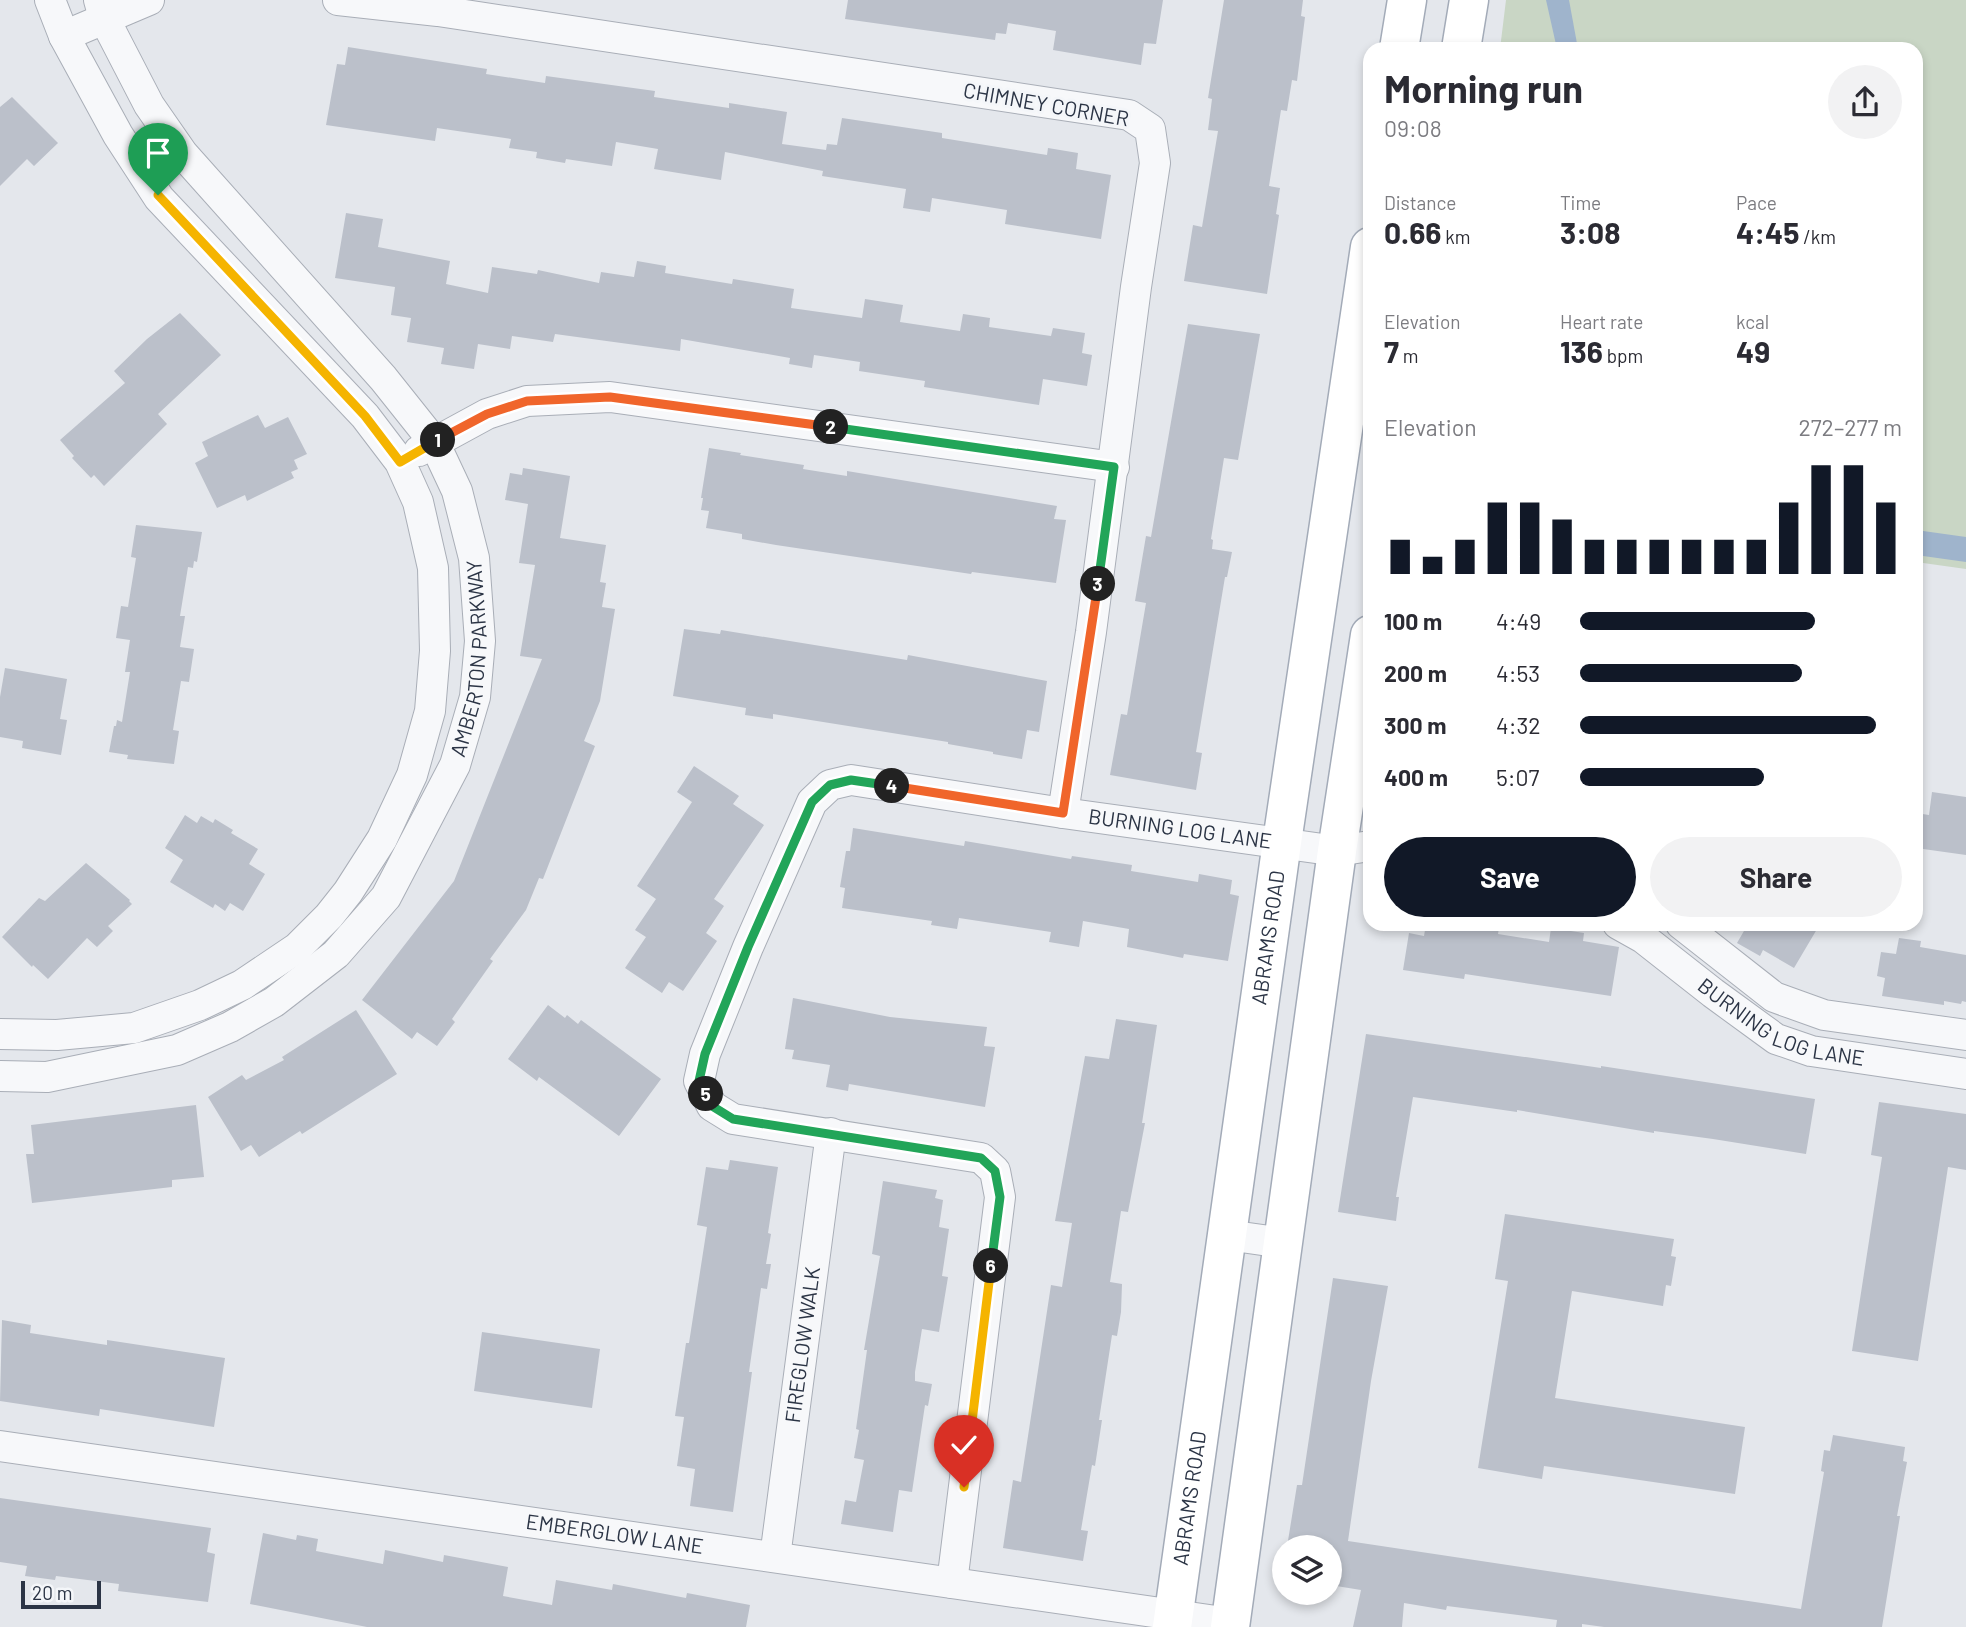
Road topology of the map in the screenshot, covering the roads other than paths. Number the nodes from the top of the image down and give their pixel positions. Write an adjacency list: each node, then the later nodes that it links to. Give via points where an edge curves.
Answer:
1 (50, 0): 9 (street, AMBERTON PARKWAY)
2 (149, 0): 7 (street)
3 (338, 0): 6 (street, CHIMNEY CORNER)
4 (1407, 0): 10 (main road)
5 (1474, 0): 8 (main road)
6 (439, 6): 14 (street, CHIMNEY CORNER, via 1129,115 1150,129 1155,163)
7 (102, 9): 9 (street); 12 (street, AMBERTON PARKWAY, via 149,105 183,154 383,378)
8 (1464, 28)
9 (64, 36): 13 (street, AMBERTON PARKWAY, via 159,198 365,416)
10 (1400, 42)
11 (1363, 294): 17 (main road, ABRAMS ROAD)
12 (434, 442): 13 (street); 14 (street, via 487,414 527,401 610,397); 24 (street, AMBERTON PARKWAY, via 457,491 474,558 480,641 475,697 455,765 386,897 336,954 274,1002 230,1027 177,1050 47,1077)
13 (400, 462): 21 (street, AMBERTON PARKWAY, via 418,502 433,568 435,651 430,711 412,775 382,839 348,892 297,948 242,985 200,1005 134,1028 57,1035)
14 (1114, 467): 16 (street, CHIMNEY CORNER)
15 (1363, 728): 18 (main road)
16 (1063, 813): 17 (street, BURNING LOG LANE); 25 (street, BURNING LOG LANE, via 851,780 830,785 812,802 748,947 705,1054 699,1081 712,1106 733,1119)
17 (1282, 842): 18 (street, BURNING LOG LANE); 26 (main road, ABRAMS ROAD)
18 (1354, 848): 27 (main road)
19 (1630, 931): 23 (street, BURNING LOG LANE, via 1776,1039 1811,1051)
20 (1690, 931): 22 (street, BURNING LOG LANE, via 1773,997 1824,1015)
21 (0, 1034)
22 (1966, 1035)
23 (1966, 1074)
24 (0, 1076)
25 (831, 1133): 29 (street, FIREGLOW WALK); 30 (street, BURNING LOG LANE, via 981,1158 995,1171 1000,1197)
26 (1227, 1235): 27 (street); 31 (main road, ABRAMS ROAD)
27 (1284, 1243): 32 (main road)
28 (0, 1446): 29 (street, EMBERGLOW LANE)
29 (775, 1557): 30 (street, EMBERGLOW LANE)
30 (952, 1583): 31 (street, EMBERGLOW LANE)
31 (1173, 1621): 32 (street, EMBERGLOW LANE)
32 (1230, 1625)

